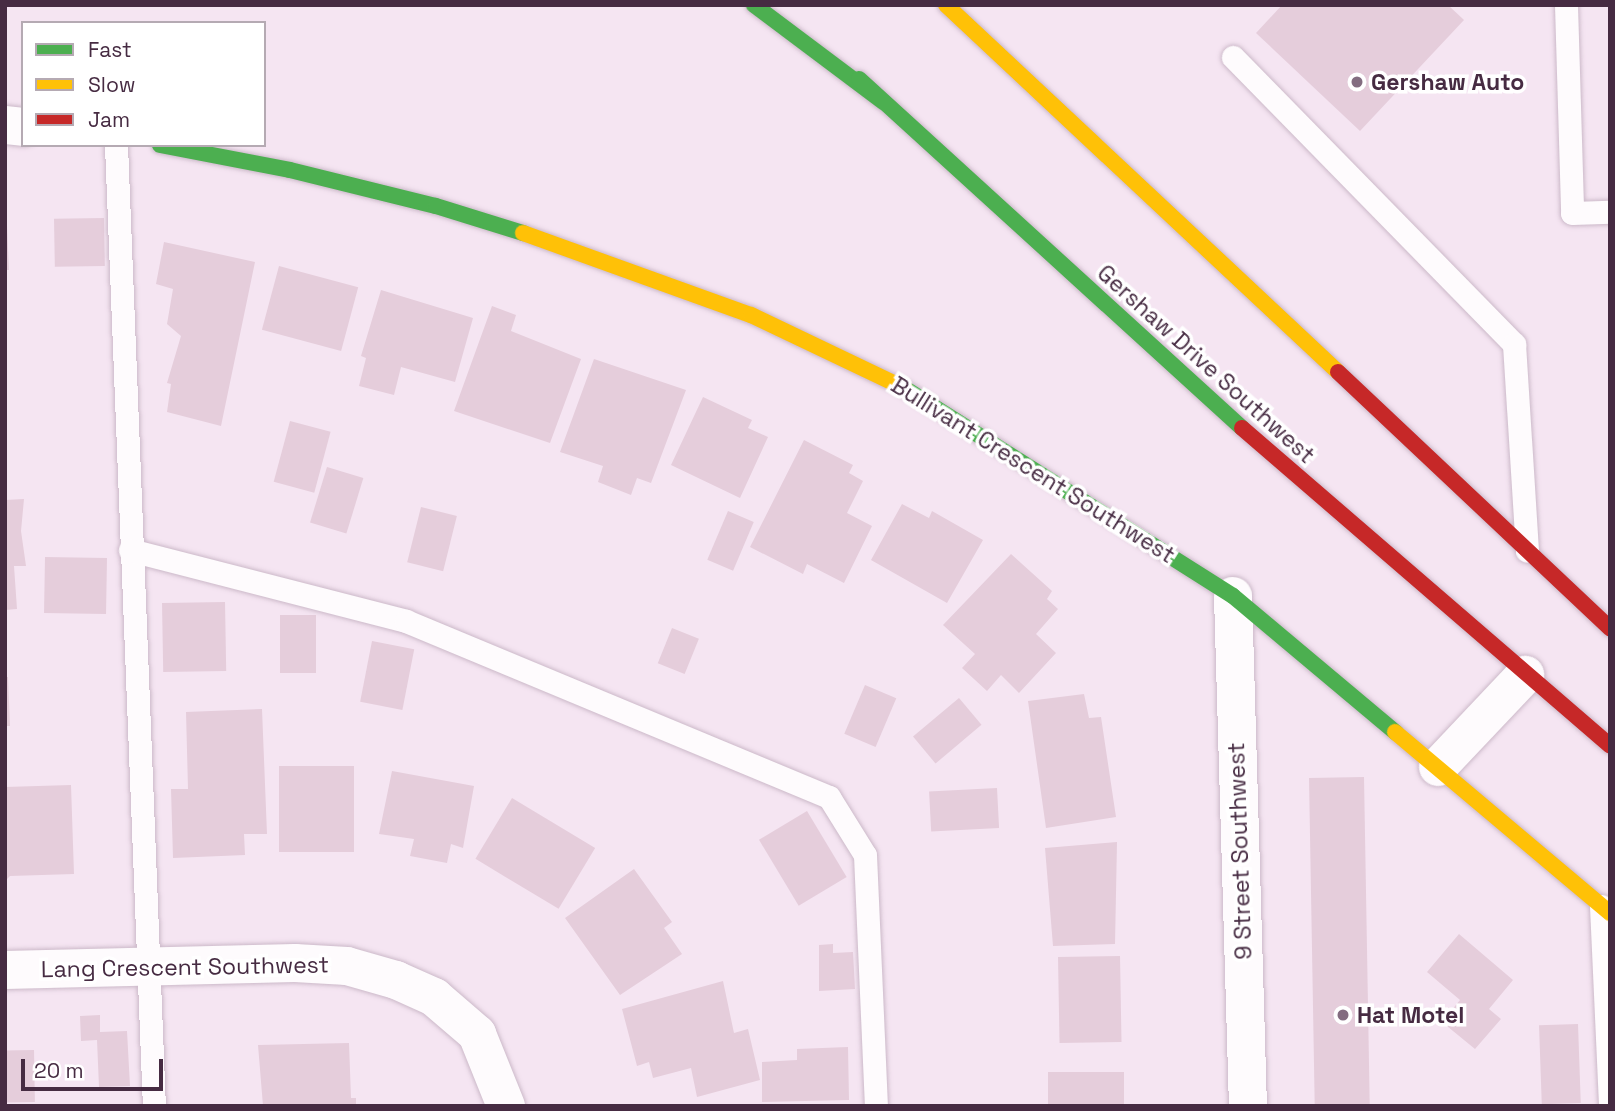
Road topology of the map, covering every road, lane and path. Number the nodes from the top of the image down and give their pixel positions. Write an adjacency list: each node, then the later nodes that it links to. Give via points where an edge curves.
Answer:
1 (754, 5): 6 (main road)
2 (781, 5): 6 (main road, Gershaw Drive Southwest)
3 (946, 5): 11 (main road)
4 (1566, 5): 9 (lane, via 1572,213)
5 (1233, 57): 11 (lane, via 1514,344)
6 (883, 102): 14 (main road, Gershaw Drive Southwest, via 1318,497)
7 (116, 147): 10 (lane)
8 (170, 147): 12 (main road, Bullivant Crescent Southwest, via 436,206 579,251 751,315 918,394)
9 (1610, 212)
10 (130, 550): 18 (lane); 22 (lane, via 406,621 829,797 864,855)
11 (1527, 551): 13 (main road)
12 (1233, 596): 16 (main road, Bullivant Crescent Southwest); 23 (street, 9 Street Southwest)
13 (1610, 628)
14 (1525, 675): 15 (main road, Gershaw Drive Southwest); 16 (street)
15 (1610, 746)
16 (1438, 767): 17 (main road, Bullivant Crescent Southwest)
17 (1605, 910): 24 (lane)
18 (149, 965): 19 (street, Lang Crescent Southwest); 20 (lane); 21 (street, Lang Crescent Southwest, via 347,966 396,980 434,997 477,1034)
19 (5, 970)
20 (154, 1106)
21 (506, 1106)
22 (876, 1106)
23 (1248, 1106)
24 (1610, 1106)

